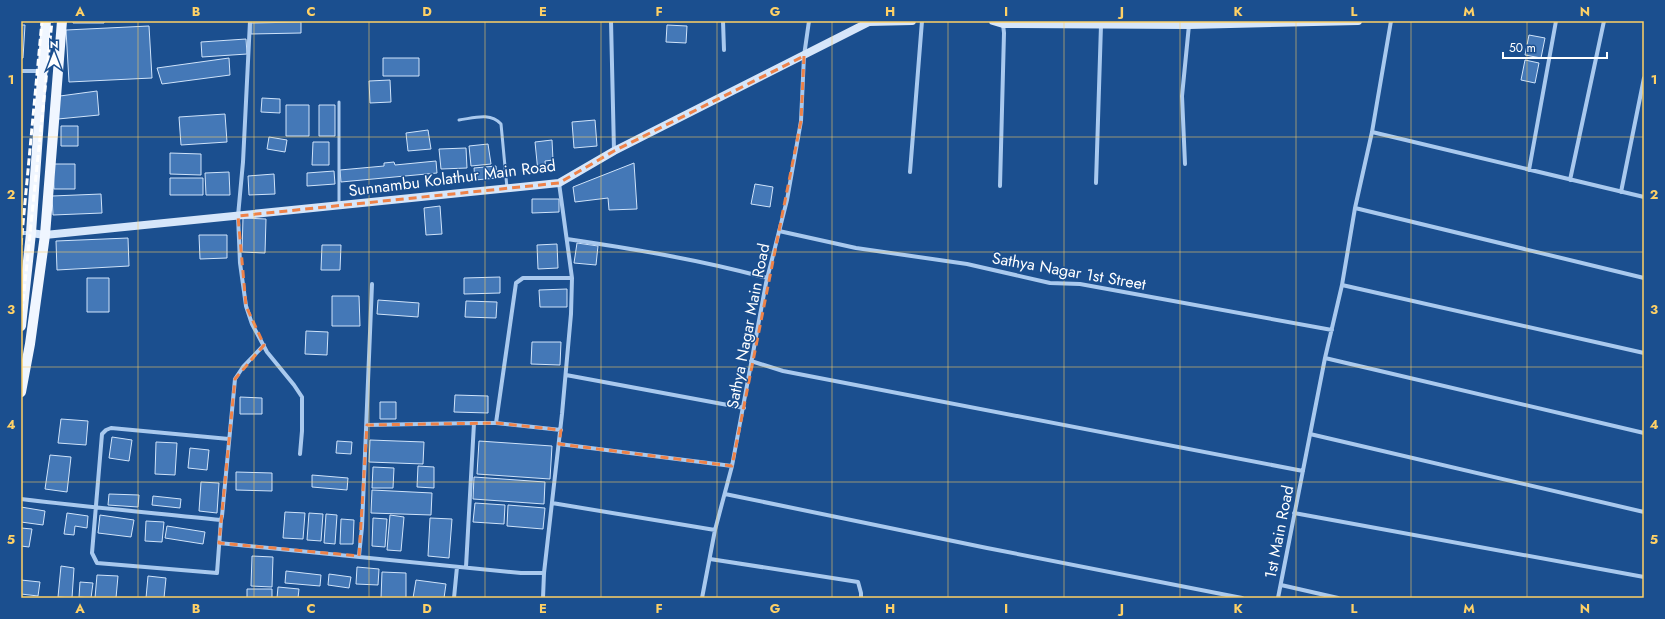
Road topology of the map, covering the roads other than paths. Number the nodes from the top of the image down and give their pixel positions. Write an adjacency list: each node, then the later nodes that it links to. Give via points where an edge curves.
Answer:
1 (46, 21): 21 (main road)
2 (62, 21): 42 (main road)
3 (250, 21): 39 (street)
4 (611, 21): 26 (street)
5 (723, 21): 18 (street)
6 (809, 21): 19 (street, Sathya Nagar Main Road)
7 (912, 21): 19 (street, Sunnambu Kolathur Main Road, via 869,22)
8 (922, 21): 29 (street)
9 (993, 21): 15 (street)
10 (1358, 21): 14 (street)
11 (1391, 21): 25 (street, 1st Main Road)
12 (1556, 21): 28 (street)
13 (1604, 21): 30 (street)
14 (1263, 22): 17 (street)
15 (1003, 24): 16 (street); 33 (street)
16 (1102, 25): 17 (street); 32 (street)
17 (1189, 25): 27 (street, via 1182,96)
18 (724, 50)
19 (804, 56): 26 (street, Sunnambu Kolathur Main Road); 40 (street, Sathya Nagar Main Road, via 801,121)
20 (21, 71): 21 (street)
21 (42, 71): 41 (main road)
22 (1644, 78): 35 (street)
23 (340, 102): 37 (lane)
24 (459, 120): 34 (lane, via 487,116 495,118 501,124)
25 (1372, 132): 28 (street); 38 (street, 1st Main Road)
26 (614, 152): 31 (street, Sunnambu Kolathur Main Road)
27 (1185, 164)
28 (1529, 170): 30 (street)
29 (910, 172)
30 (1570, 180): 35 (street)
31 (559, 183): 34 (street, Sunnambu Kolathur Main Road); 43 (street)
32 (1096, 183)
33 (1000, 186)
34 (507, 188): 37 (street, Sunnambu Kolathur Main Road)
35 (1621, 192): 36 (street)
36 (1644, 197)
37 (340, 205): 39 (street, Sunnambu Kolathur Main Road)
38 (1355, 208): 46 (street); 48 (street, 1st Main Road)
39 (238, 216): 42 (street, Sunnambu Kolathur Main Road); 51 (street, via 240,263 246,306 252,324)
40 (779, 231): 45 (street, Sathya Nagar Main Road); 50 (street, Sathya Nagar 1st Street, via 856,248 967,264 1050,283 1080,284)
41 (26, 233): 42 (street, Sunnambu Kolathur Main Road); 49 (main road)
42 (45, 235): 56 (main road)
43 (567, 239): 44 (street); 45 (street, via 705,262)
44 (572, 278): 55 (street); 59 (street, via 523,278 516,283)
45 (767, 278): 54 (street, Sathya Nagar Main Road)
46 (1644, 278)
47 (372, 284): 60 (street)
48 (1342, 285): 50 (street, 1st Main Road); 52 (street)
49 (21, 326)
50 (1332, 330): 53 (street, 1st Main Road)
51 (264, 345): 64 (street, via 235,379); 66 (street, via 302,397)
52 (1644, 353)
53 (1325, 358): 62 (street); 63 (street, 1st Main Road)
54 (751, 361): 57 (street, Sathya Nagar Main Road); 68 (street, via 783,370)
55 (566, 375): 57 (street); 61 (street)
56 (21, 392)
57 (744, 408): 67 (street, Sathya Nagar Main Road)
58 (474, 423): 59 (street); 60 (street); 81 (street)
59 (496, 423): 61 (street)
60 (367, 424): 78 (street)
61 (561, 430): 65 (street)
62 (1644, 433)
63 (1310, 434): 68 (street, 1st Main Road); 73 (street)
64 (229, 440): 72 (street, via 111,428 106,430 102,434); 75 (street)
65 (559, 444): 67 (street); 71 (street)
66 (300, 454)
67 (732, 466): 69 (street, Sathya Nagar Main Road)
68 (1303, 470): 74 (street, 1st Main Road)
69 (725, 494): 76 (street, Sathya Nagar Main Road); 89 (street)
70 (21, 499): 72 (street)
71 (552, 503): 76 (street); 82 (street)
72 (96, 508): 75 (street); 77 (street, via 92,553 97,563 218,574)
73 (1644, 512)
74 (1294, 513): 83 (street); 84 (street, 1st Main Road)
75 (221, 520): 77 (street)
76 (715, 530): 79 (street, Sathya Nagar Main Road)
77 (219, 543): 78 (street)
78 (359, 556): 80 (street)
79 (710, 559): 87 (street, Sathya Nagar Main Road); 88 (street, via 858,582)
80 (457, 567): 81 (street); 85 (street)
81 (466, 567): 82 (street)
82 (544, 573): 86 (street)
83 (1644, 577)
84 (1281, 585): 90 (street, 1st Main Road); 91 (street)
85 (454, 598)
86 (543, 598)
87 (702, 598)
88 (861, 598)
89 (1242, 598)
90 (1278, 598)
91 (1338, 598)

